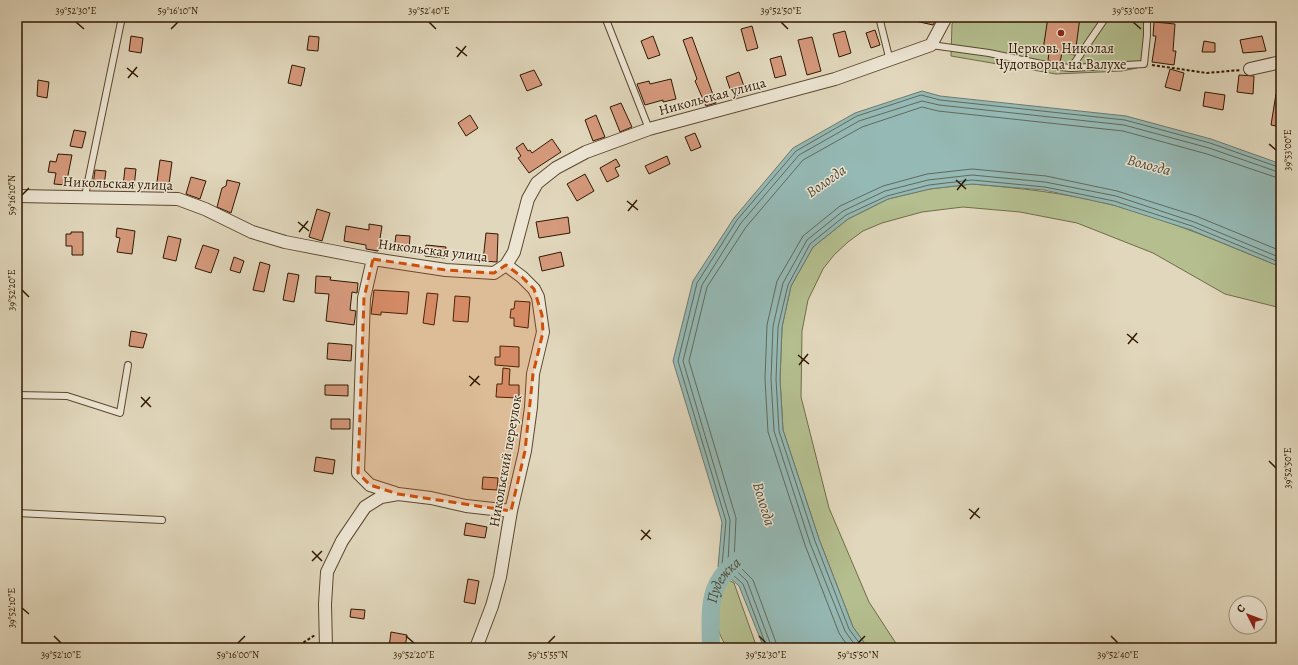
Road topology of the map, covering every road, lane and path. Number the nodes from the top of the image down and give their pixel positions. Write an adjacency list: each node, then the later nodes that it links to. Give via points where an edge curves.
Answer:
1 (122, 17): 15 (lane)
2 (605, 17): 13 (lane)
3 (879, 17): 8 (lane)
4 (946, 17): 7 (street)
5 (1106, 17): 11 (lane)
6 (1147, 17): 10 (lane)
7 (931, 45): 8 (street, Никольская улица); 11 (lane)
8 (890, 61): 13 (street, Никольская улица, via 835,79)
9 (1281, 62): 12 (street)
10 (1144, 64): 11 (lane); 12 (path, via 1207,73)
11 (1071, 68)
12 (1250, 69)
13 (649, 129): 17 (street, Никольская улица, via 586,152 556,168 537,183 528,199 514,252)
14 (17, 196): 15 (street, Никольская улица)
15 (85, 196): 16 (street, Никольская улица, via 178,199 252,232 278,240)
16 (373, 259): 17 (street, Никольская улица, via 476,273 494,273); 20 (street, via 364,298 358,473 370,485)
17 (506, 265): 21 (street, Никольский переулок, via 534,289 538,297 543,332 533,374 531,408)
18 (128, 364): 19 (lane, via 120,413 67,396)
19 (17, 394)
20 (398, 494): 21 (street, via 466,506); 24 (street, via 380,497 366,507 332,559 327,572)
21 (511, 510): 27 (street, Никольский переулок, via 500,577)
22 (17, 513): 23 (lane)
23 (162, 520)
24 (326, 630): 25 (path); 26 (street)
25 (295, 648)
26 (326, 648)
27 (476, 648)

